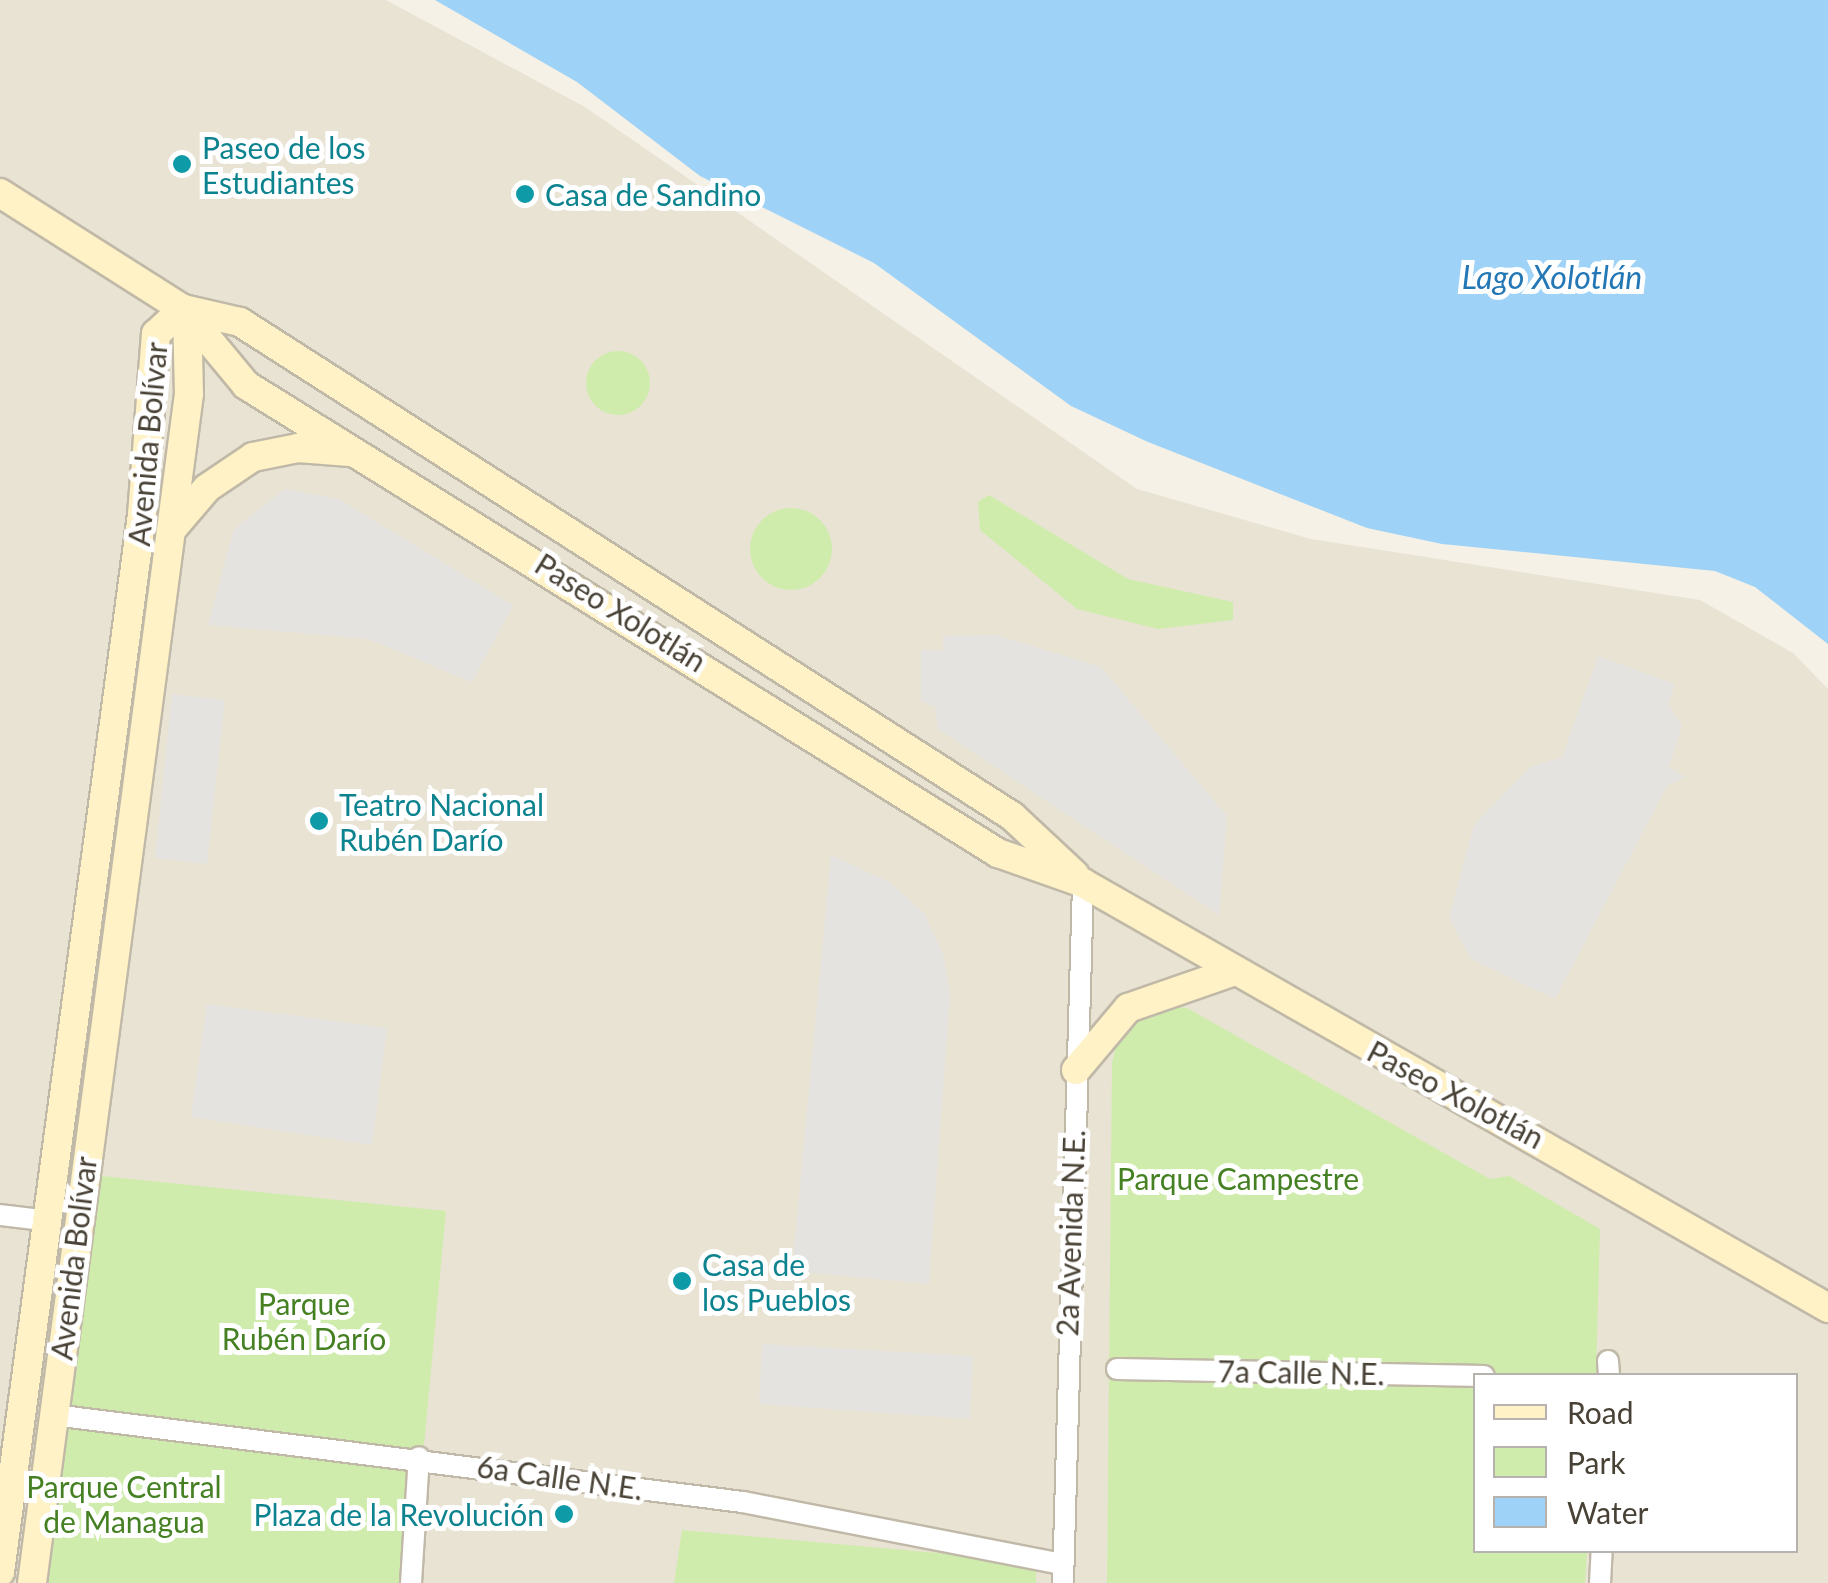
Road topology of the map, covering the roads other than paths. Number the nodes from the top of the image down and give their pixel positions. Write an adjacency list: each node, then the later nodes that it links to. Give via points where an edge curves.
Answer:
1 (0, 193): 2 (street, Paseo Xolotlán)
2 (112, 264): 3 (street, Paseo Xolotlán); 4 (street, via 145,294)
3 (183, 309): 4 (street, Avenida Bolívar); 5 (street, Paseo Xolotlán, via 246,385); 6 (street, Avenida Bolívar, via 192,333); 7 (street, Paseo Xolotlán, via 240,322 1012,816)
4 (156, 334): 11 (street, Avenida Bolívar, via 142,515)
5 (358, 453): 6 (street, via 298,448 252,457 207,488); 7 (street, Paseo Xolotlán, via 998,853)
6 (172, 529): 15 (street, Avenida Bolívar)
7 (1083, 883): 8 (street, Paseo Xolotlán); 9 (street, 2a Avenida N.E.)
8 (1234, 971): 9 (street, via 1128,1008); 12 (street, Paseo Xolotlán)
9 (1076, 1070): 20 (street, 2a Avenida N.E.)
10 (0, 1215): 11 (street)
11 (42, 1220): 17 (street, Avenida Bolívar)
12 (1828, 1308)
13 (1117, 1370): 14 (street, 7a Calle N.E.)
14 (1473, 1376)
15 (54, 1414): 16 (street, 6a Calle N.E.); 21 (street, Avenida Bolívar)
16 (419, 1457): 20 (street, 6a Calle N.E., via 743,1502); 22 (street)
17 (5, 1508): 19 (street, Avenida Bolívar)
18 (1602, 1553): 23 (street)
19 (0, 1572)
20 (1063, 1574)
21 (32, 1583)
22 (411, 1583)
23 (1600, 1583)

